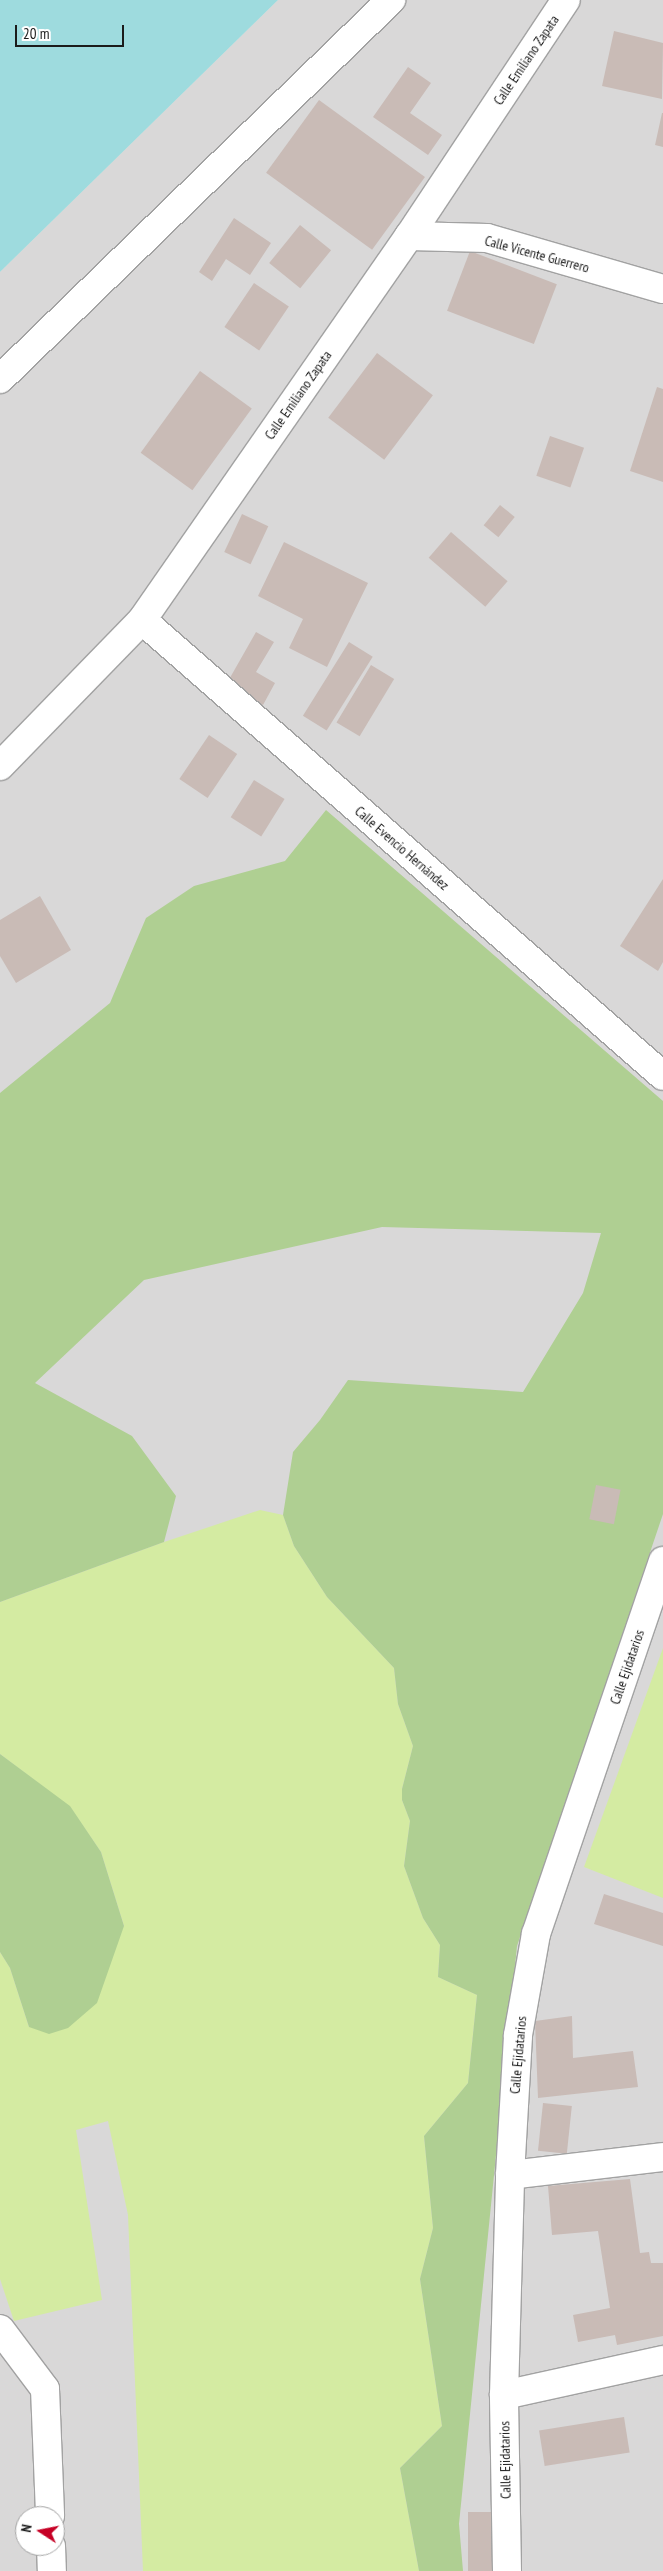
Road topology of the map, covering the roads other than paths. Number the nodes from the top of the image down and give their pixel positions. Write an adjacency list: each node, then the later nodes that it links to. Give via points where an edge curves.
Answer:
1 (391, 0): 5 (street)
2 (566, 0): 3 (street, Calle Emiliano Zapata)
3 (409, 236): 4 (street, Calle Vicente Guerrero, via 487,238); 6 (street, Calle Emiliano Zapata)
4 (663, 290)
5 (0, 379)
6 (142, 620): 7 (street, Calle Emiliano Zapata); 8 (street, Calle Evencio Hernández)
7 (0, 766)
8 (663, 1076)
9 (663, 1561): 11 (street, Calle Ejidatarios, via 536,1934 518,2035)
10 (663, 2157): 11 (street)
11 (510, 2175): 14 (street, Calle Ejidatarios)
12 (0, 2329): 15 (street, via 45,2389)
13 (663, 2360): 14 (street)
14 (504, 2395): 18 (street, Calle Ejidatarios)
15 (50, 2506)
16 (51, 2556): 17 (street)
17 (52, 2571)
18 (507, 2571)

